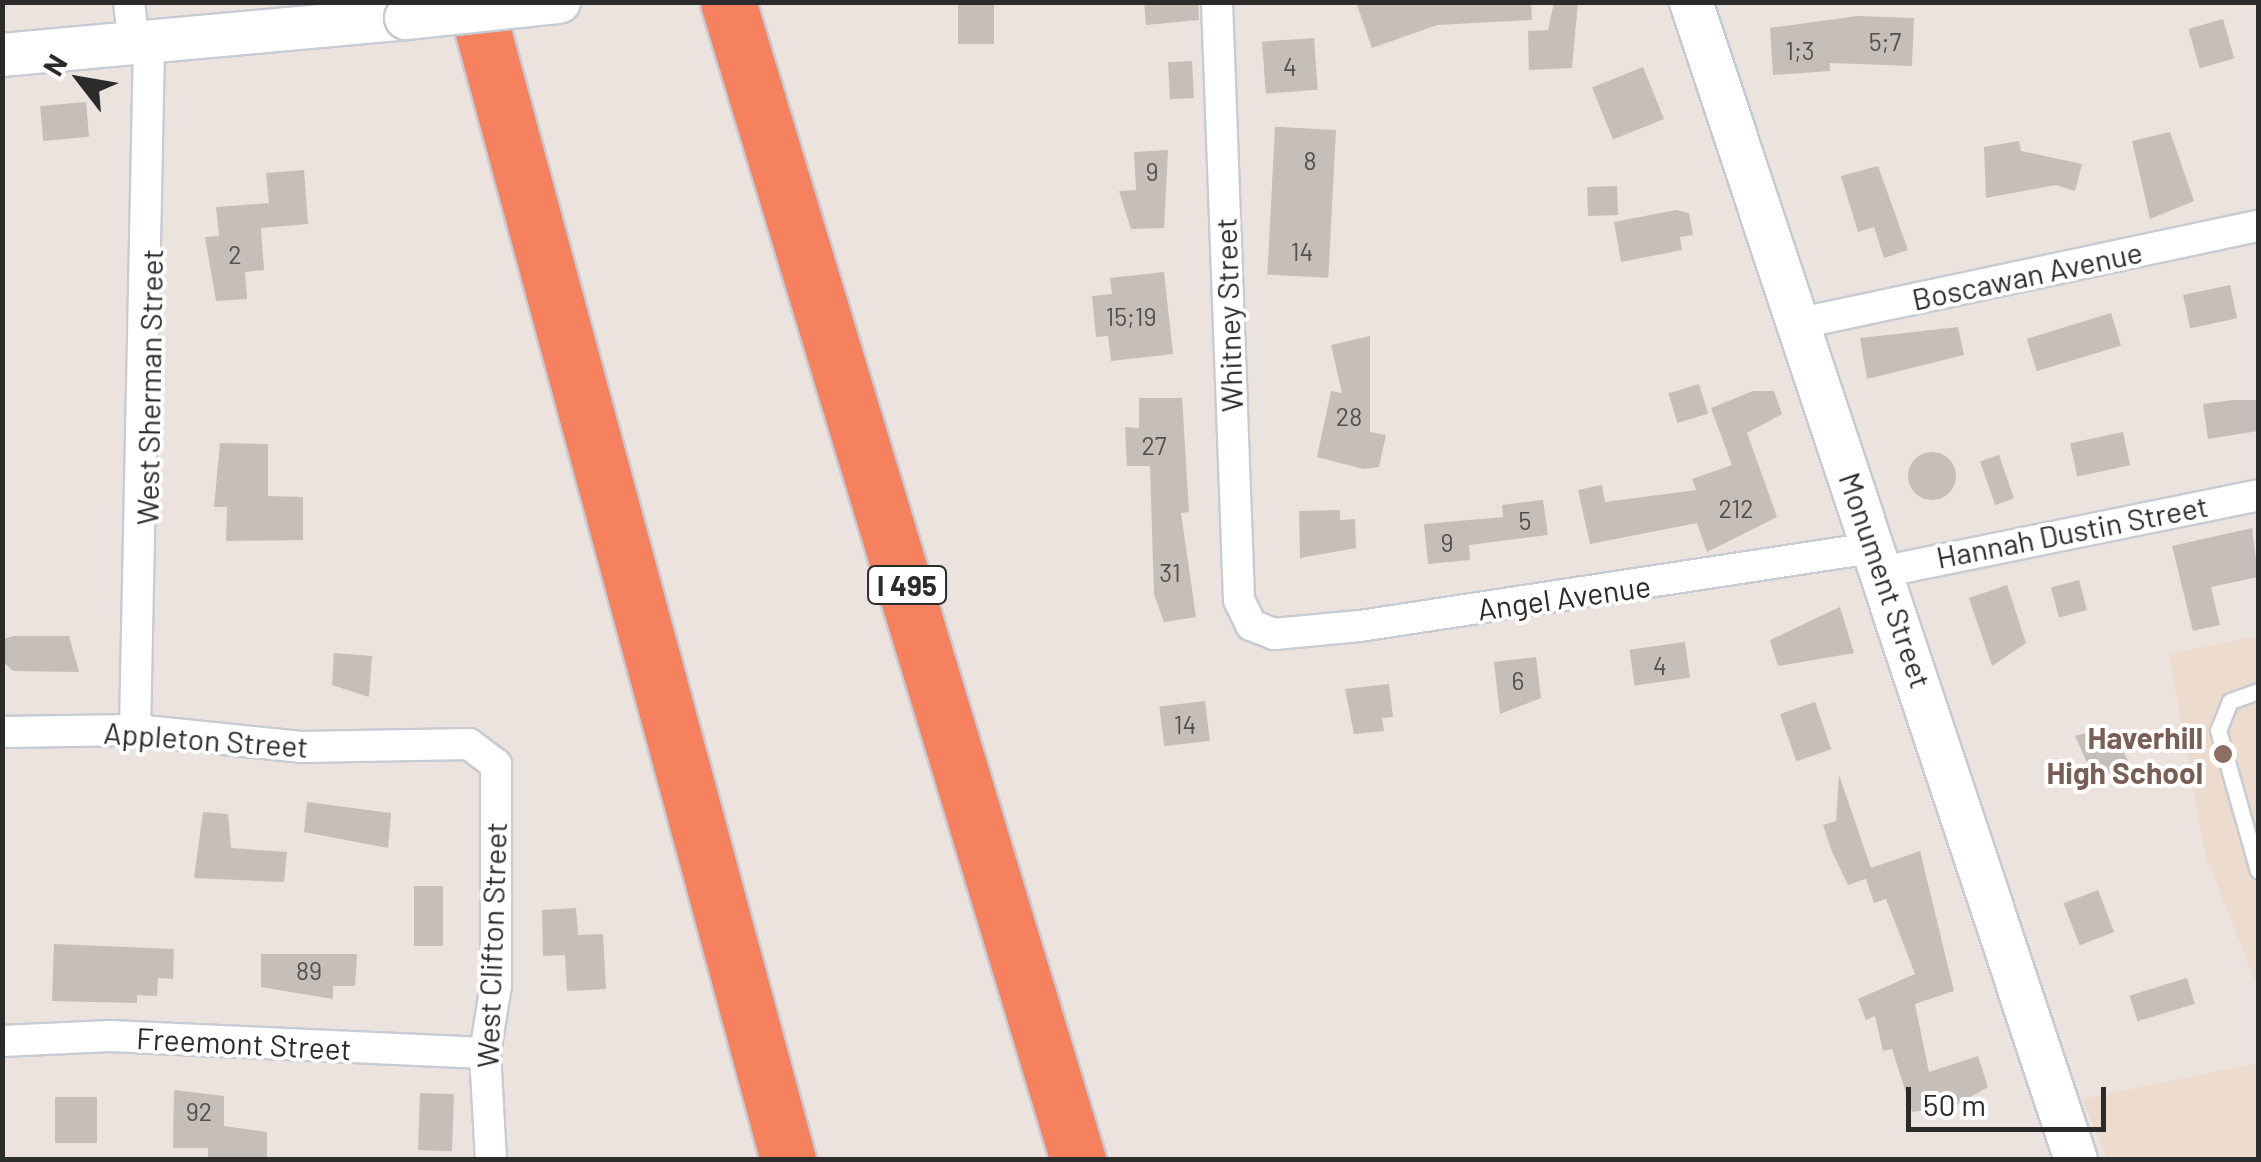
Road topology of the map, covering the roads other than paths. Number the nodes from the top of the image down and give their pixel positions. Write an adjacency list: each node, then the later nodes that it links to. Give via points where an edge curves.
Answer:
1 (129, 2): 7 (street, West Sherman Street)
2 (475, 2): 22 (highway)
3 (560, 2): 7 (main road, bridge)
4 (728, 2): 23 (highway, I 495)
5 (1217, 2): 13 (street, Whitney Street, via 1239,600)
6 (1691, 2): 10 (main road, Monument Street)
7 (142, 45): 8 (main road); 15 (street, West Sherman Street)
8 (2, 55)
9 (2258, 226): 10 (street, Boscawan Avenue)
10 (1796, 324): 12 (main road, Monument Street)
11 (2258, 495): 12 (street, Hannah Dustin Street)
12 (1882, 559): 13 (street, Angel Avenue, via 1360,626 1274,634); 24 (main road, Monument Street)
13 (1251, 624)
14 (2258, 691): 18 (lane, via 2230,701 2218,730)
15 (136, 730): 16 (street, Appleton Street); 17 (street, Appleton Street, via 202,744)
16 (2, 732)
17 (469, 744): 20 (street, West Clifton Street, via 496,764 496,985)
18 (2258, 870)
19 (2, 1041): 20 (street, Freemont Street, via 110,1036)
20 (485, 1053): 21 (street, West Clifton Street)
21 (491, 1160)
22 (788, 1160)
23 (1078, 1160)
24 (2076, 1160)

